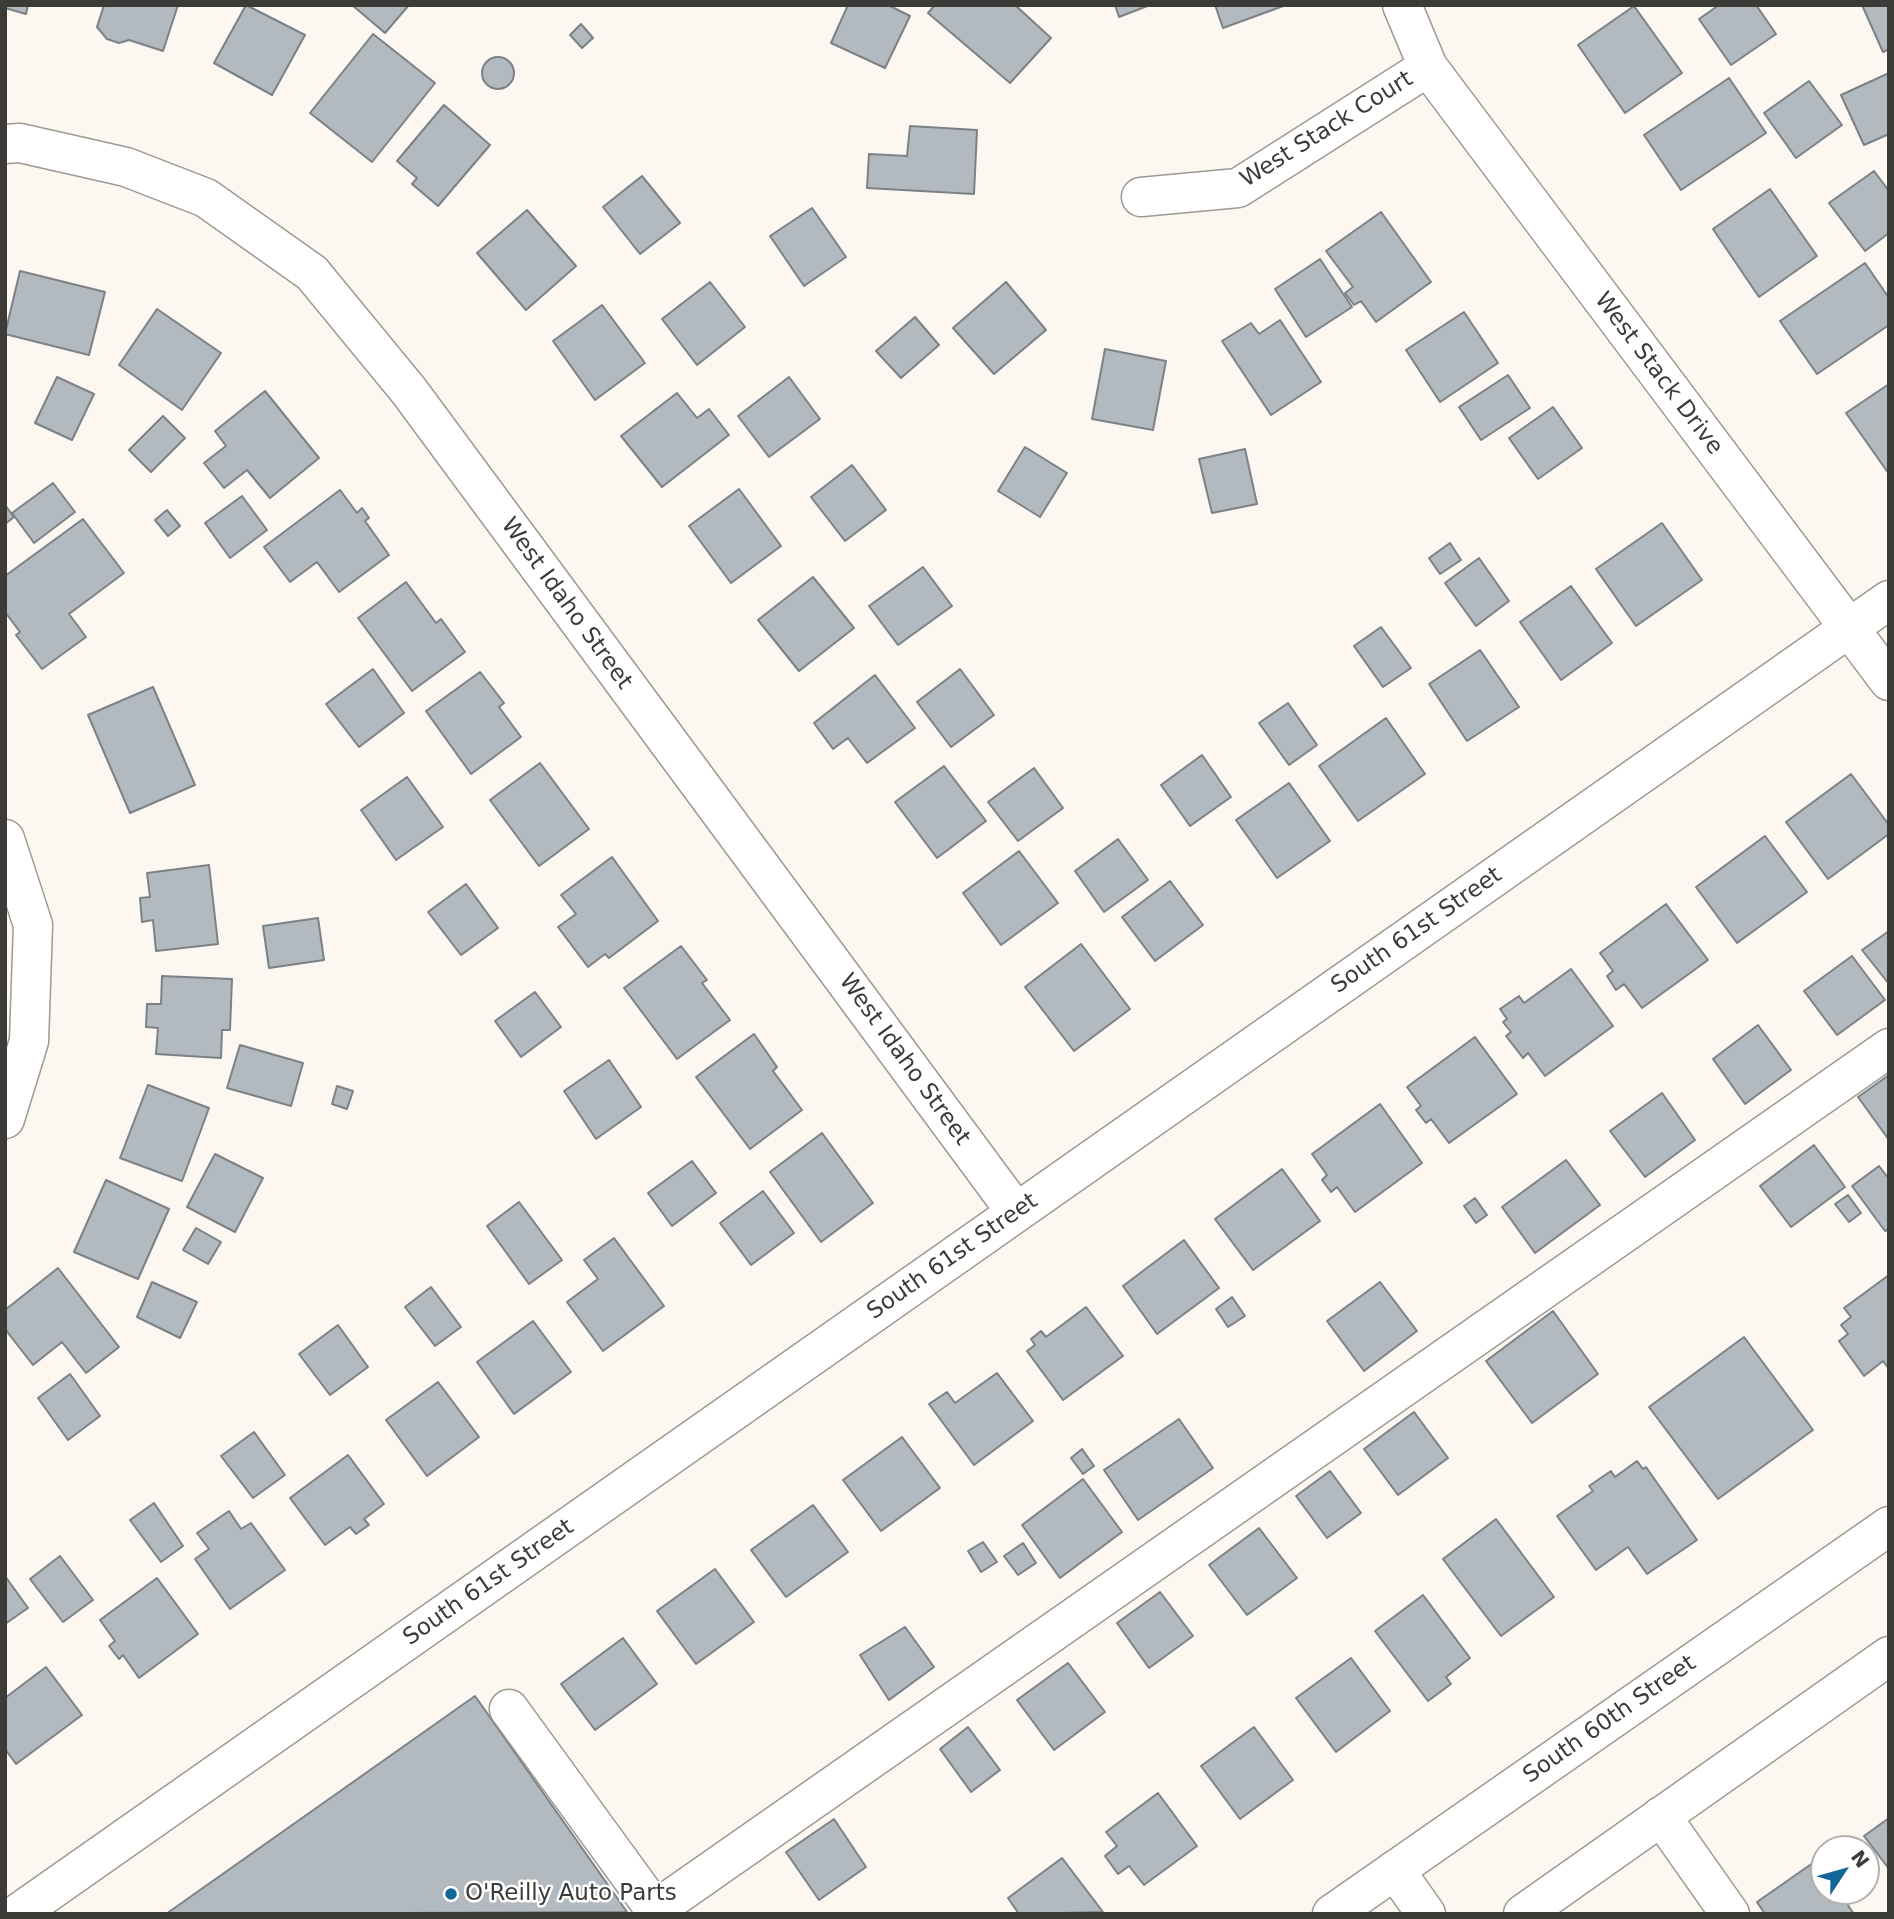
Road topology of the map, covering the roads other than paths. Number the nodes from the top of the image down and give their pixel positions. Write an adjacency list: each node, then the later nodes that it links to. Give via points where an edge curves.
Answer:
1 (1402, 5): 2 (street, West Stack Drive)
2 (1428, 67): 4 (street, West Stack Court, via 1238,188); 6 (street, West Stack Drive)
3 (5, 144): 11 (street, West Idaho Street, via 20,143 126,167 206,198 312,273 409,391)
4 (1141, 197)
5 (1889, 600): 6 (street, South 61st Street)
6 (1849, 626): 7 (street, West Stack Drive); 11 (street, South 61st Street)
7 (1889, 681)
8 (5, 839): 10 (street, via 33,925 29,1041)
9 (1889, 1048): 17 (street)
10 (5, 1119)
11 (1016, 1212): 18 (street, South 61st Street)
12 (1889, 1526): 16 (street, South 60th Street)
13 (1889, 1656): 15 (street)
14 (509, 1709): 17 (street)
15 (1661, 1816): 21 (street); 22 (street)
16 (1395, 1870): 19 (street, South 60th Street); 20 (street)
17 (657, 1912)
18 (17, 1914)
19 (1332, 1914)
20 (1426, 1914)
21 (1524, 1914)
22 (1730, 1914)

